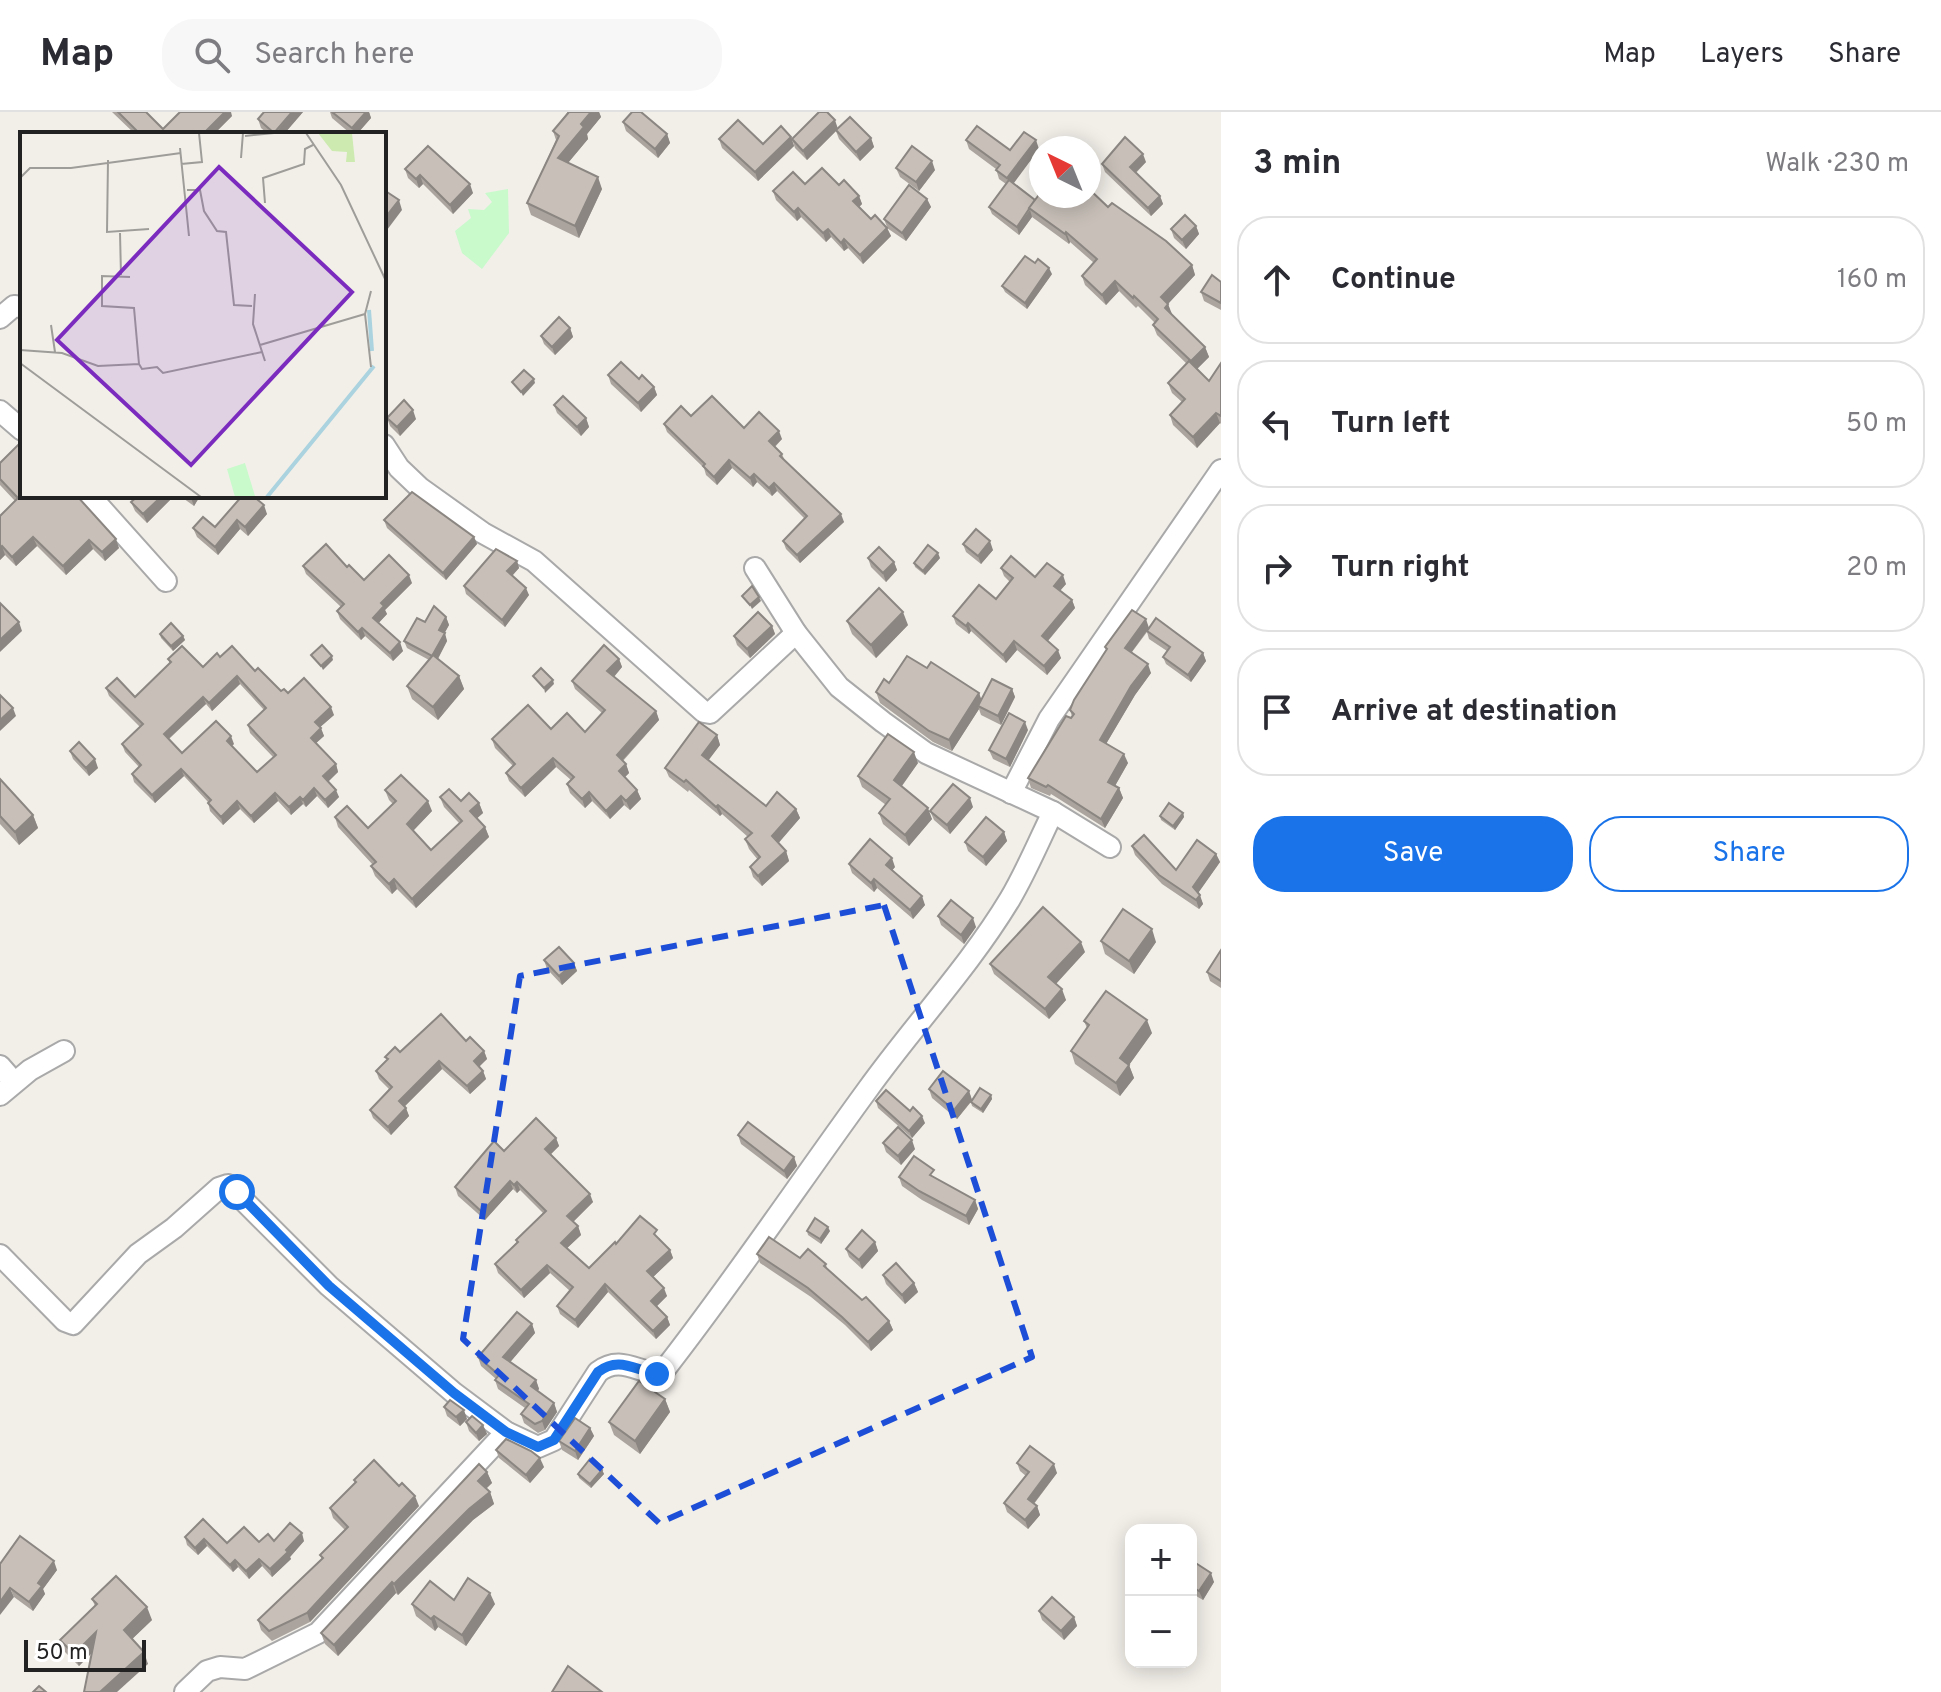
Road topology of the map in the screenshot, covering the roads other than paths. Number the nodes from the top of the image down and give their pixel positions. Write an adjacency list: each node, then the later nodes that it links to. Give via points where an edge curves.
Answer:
1 (20, 307): 2 (street)
2 (0, 318)
3 (0, 411): 4 (street)
4 (20, 428)
5 (386, 448): 10 (street, via 420,488 534,561 704,712 710,713)
6 (1221, 470): 11 (street, via 1049,719)
7 (92, 498): 9 (street)
8 (755, 568): 10 (street)
9 (166, 581)
10 (796, 633): 11 (street, via 839,687 883,722 926,753)
11 (1011, 793): 12 (street)
12 (1053, 812): 13 (street); 18 (street, via 1010,899 665,1369 657,1374 608,1365 547,1445 538,1447)
13 (1110, 847)
14 (64, 1051): 16 (street)
15 (0, 1066): 16 (street)
16 (7, 1088)
17 (0, 1255): 18 (street, via 73,1324 138,1254 228,1185 329,1286)
18 (506, 1432): 19 (street, via 318,1633 245,1669 207,1671)
19 (185, 1692)

